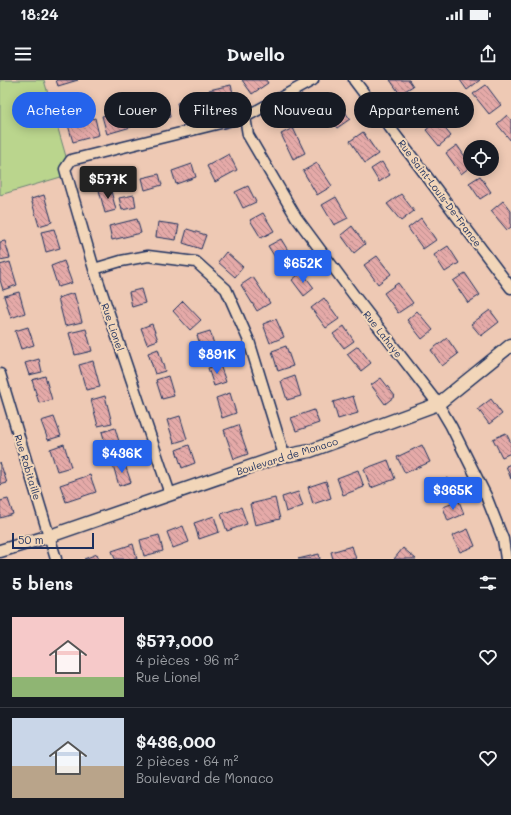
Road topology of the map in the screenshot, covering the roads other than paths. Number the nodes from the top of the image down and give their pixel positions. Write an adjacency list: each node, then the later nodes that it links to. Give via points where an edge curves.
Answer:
1 (313, 80): 3 (street)
2 (354, 80): 7 (street, Rue Saint-Louis-De-France)
3 (252, 114)
4 (201, 128): 6 (street, Rue Lionel, via 71,160 65,169)
5 (247, 128): 11 (street, Rue Lahaye, via 248,135 296,217)
6 (94, 269): 12 (street, via 148,256 196,262 226,289 249,341); 13 (street, Rue Lionel)
7 (511, 288)
8 (511, 345): 11 (street, Boulevard de Monaco)
9 (0, 374): 10 (street, Rue Robitaille)
10 (4, 401): 14 (street, Rue Robitaille)
11 (438, 404): 12 (street, Boulevard de Monaco, via 310,451); 17 (street, Rue Lahaye, via 486,496 503,539)
12 (284, 455): 13 (street, Boulevard de Monaco)
13 (170, 494): 14 (street, Boulevard de Monaco)
14 (50, 536): 15 (street, Boulevard de Monaco); 16 (street, Rue Robitaille)
15 (0, 551)
16 (56, 559)
17 (506, 559)

